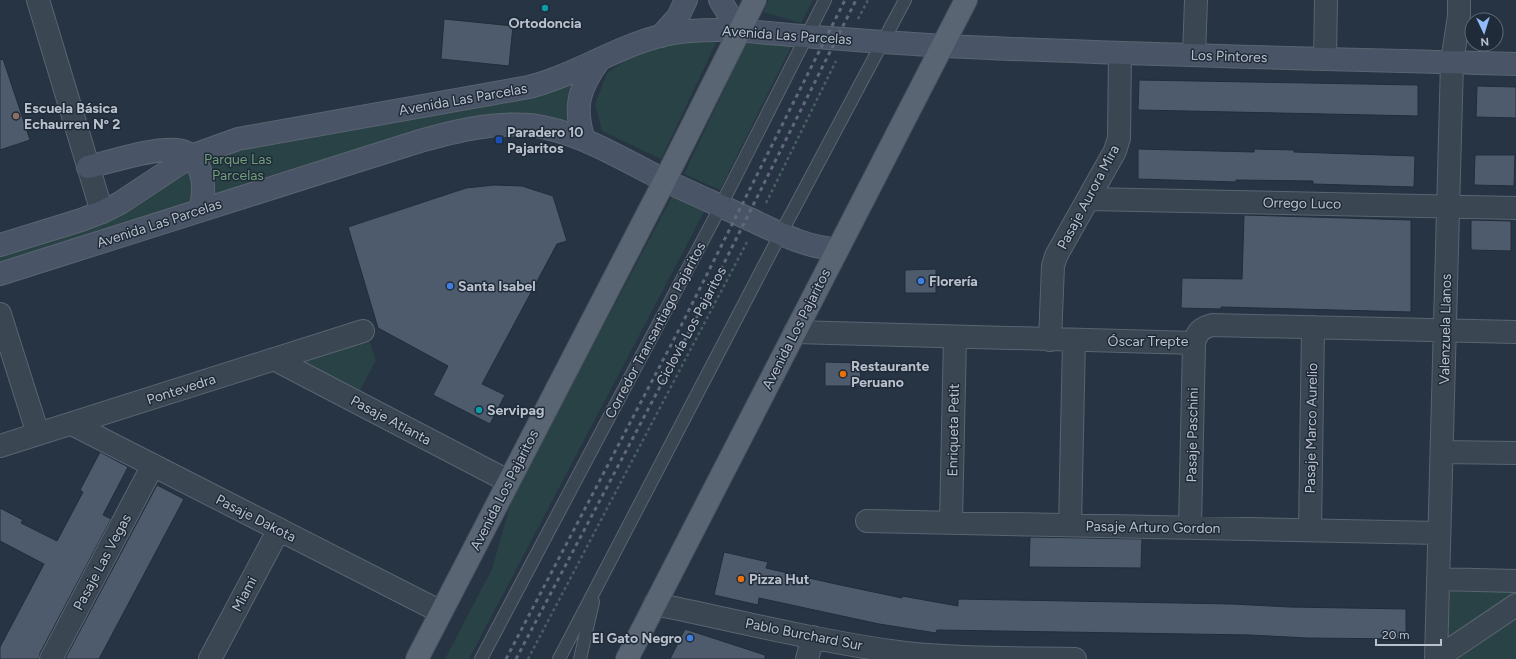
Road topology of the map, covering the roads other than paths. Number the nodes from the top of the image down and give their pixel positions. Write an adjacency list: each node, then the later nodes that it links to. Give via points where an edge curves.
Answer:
1 (38, 0): 24 (street)
2 (686, 0): 12 (street, via 678,17)
3 (720, 0): 11 (street)
4 (755, 0): 11 (main road, Avenida Los Pajaritos)
5 (825, 0): 13 (lane, Corredor Transantiago Pajaritos)
6 (905, 0): 14 (lane)
7 (966, 0): 15 (main road, Avenida Los Pajaritos)
8 (1196, 0): 17 (street)
9 (1326, 0): 19 (street)
10 (1459, 0): 20 (street, Valenzuela Llanos)
11 (739, 31): 12 (street, Avenida Las Parcelas, via 688,31); 13 (street, Avenida Las Parcelas); 25 (main road, Avenida Los Pajaritos)
12 (661, 36): 18 (street, Avenida Las Parcelas, via 618,49)
13 (807, 37): 14 (street, Avenida Las Parcelas); 27 (lane, Corredor Transantiago Pajaritos)
14 (882, 42): 15 (street, Avenida Las Parcelas); 32 (lane)
15 (943, 46): 16 (street, Los Pintores); 34 (main road, Avenida Los Pajaritos)
16 (1120, 53): 17 (street, Los Pintores); 26 (street, Pasaje Aurora Mira, via 1119,138 1115,151)
17 (1194, 55): 19 (street, Los Pintores)
18 (600, 58): 22 (street, via 586,78 579,99 579,119); 23 (street, Avenida Las Parcelas, via 552,81 529,87 266,132)
19 (1325, 59): 20 (street, Los Pintores)
20 (1452, 62): 21 (street, Los Pintores); 28 (street, Valenzuela Llanos)
21 (1516, 64)
22 (584, 140): 25 (street, Avenida Las Parcelas); 30 (street, Avenida Las Parcelas, via 531,126 509,124 468,129 420,141)
23 (192, 156): 24 (street, via 177,150 163,150); 30 (street, via 203,180); 31 (street, Avenida Las Parcelas, via 127,199)
24 (88, 167): 31 (street)
25 (664, 180): 27 (street, Avenida Las Parcelas); 53 (main road, Avenida Los Pajaritos)
26 (1088, 199): 28 (street, Orrego Luco); 43 (street, Pasaje Aurora Mira, via 1053,266)
27 (720, 206): 32 (street, Avenida Las Parcelas); 73 (lane, Corredor Transantiago Pajaritos)
28 (1448, 206): 29 (street, Orrego Luco); 38 (street, Valenzuela Llanos)
29 (1516, 208)
30 (200, 210): 35 (street, Avenida Las Parcelas)
31 (102, 212): 33 (street, Avenida Las Parcelas)
32 (781, 233): 34 (street, Avenida Las Parcelas, via 808,245); 63 (lane)
33 (0, 245)
34 (838, 249): 40 (main road, Avenida Los Pajaritos)
35 (0, 274)
36 (0, 314): 48 (street)
37 (1313, 327): 38 (street, Óscar Trepte); 45 (street, Óscar Trepte, via 1212,325 1200,329); 59 (street, Pasaje Marco Aurelio)
38 (1445, 330): 41 (street, Óscar Trepte); 50 (street, Valenzuela Llanos)
39 (362, 331): 46 (street, Pontevedra)
40 (795, 332): 42 (street, Óscar Trepte); 64 (main road, Avenida Los Pajaritos)
41 (1516, 332)
42 (955, 337): 43 (street, Óscar Trepte); 55 (street, Enriqueta Petit)
43 (1050, 340): 44 (street, Óscar Trepte)
44 (1074, 341): 45 (street, Óscar Trepte); 56 (street)
45 (1194, 343): 57 (street, Pasaje Paschini)
46 (274, 359): 47 (street, Pontevedra); 53 (street, Pasaje Atlanta)
47 (72, 424): 48 (street, Pontevedra); 52 (street, Pasaje Dakota)
48 (38, 434): 49 (street, Pontevedra)
49 (3, 450)
50 (1442, 452): 51 (street); 60 (street, Valenzuela Llanos)
51 (1516, 453)
52 (153, 465): 58 (street, Pasaje Dakota); 70 (street, Pasaje Las Vegas)
53 (508, 481): 66 (main road, Avenida Los Pajaritos)
54 (867, 521): 55 (street, Pasaje Arturo Gordon)
55 (951, 522): 56 (street, Pasaje Arturo Gordon)
56 (1070, 525): 57 (street, Pasaje Arturo Gordon)
57 (1190, 527): 59 (street, Pasaje Arturo Gordon)
58 (278, 529): 66 (street, Pasaje Dakota); 71 (street, Miami)
59 (1310, 530): 60 (street, Pasaje Arturo Gordon)
60 (1440, 532): 61 (street, Valenzuela Llanos)
61 (1438, 579): 62 (street); 79 (street, Valenzuela Llanos)
62 (1516, 581)
63 (597, 584): 74 (lane); 75 (lane)
64 (655, 604): 67 (street, Pablo Burchard Sur); 76 (main road, Avenida Los Pajaritos)
65 (1516, 605): 79 (street)
66 (441, 612): 72 (main road, Avenida Los Pajaritos)
67 (813, 636): 68 (street, Pablo Burchard Sur); 77 (street)
68 (846, 651): 69 (street, Pablo Burchard Sur)
69 (960, 658): 78 (street, Pablo Burchard Sur)
70 (51, 659)
71 (210, 659)
72 (417, 659)
73 (480, 659)
74 (559, 659)
75 (580, 659)
76 (627, 659)
77 (807, 659)
78 (1075, 659)
79 (1436, 659)

